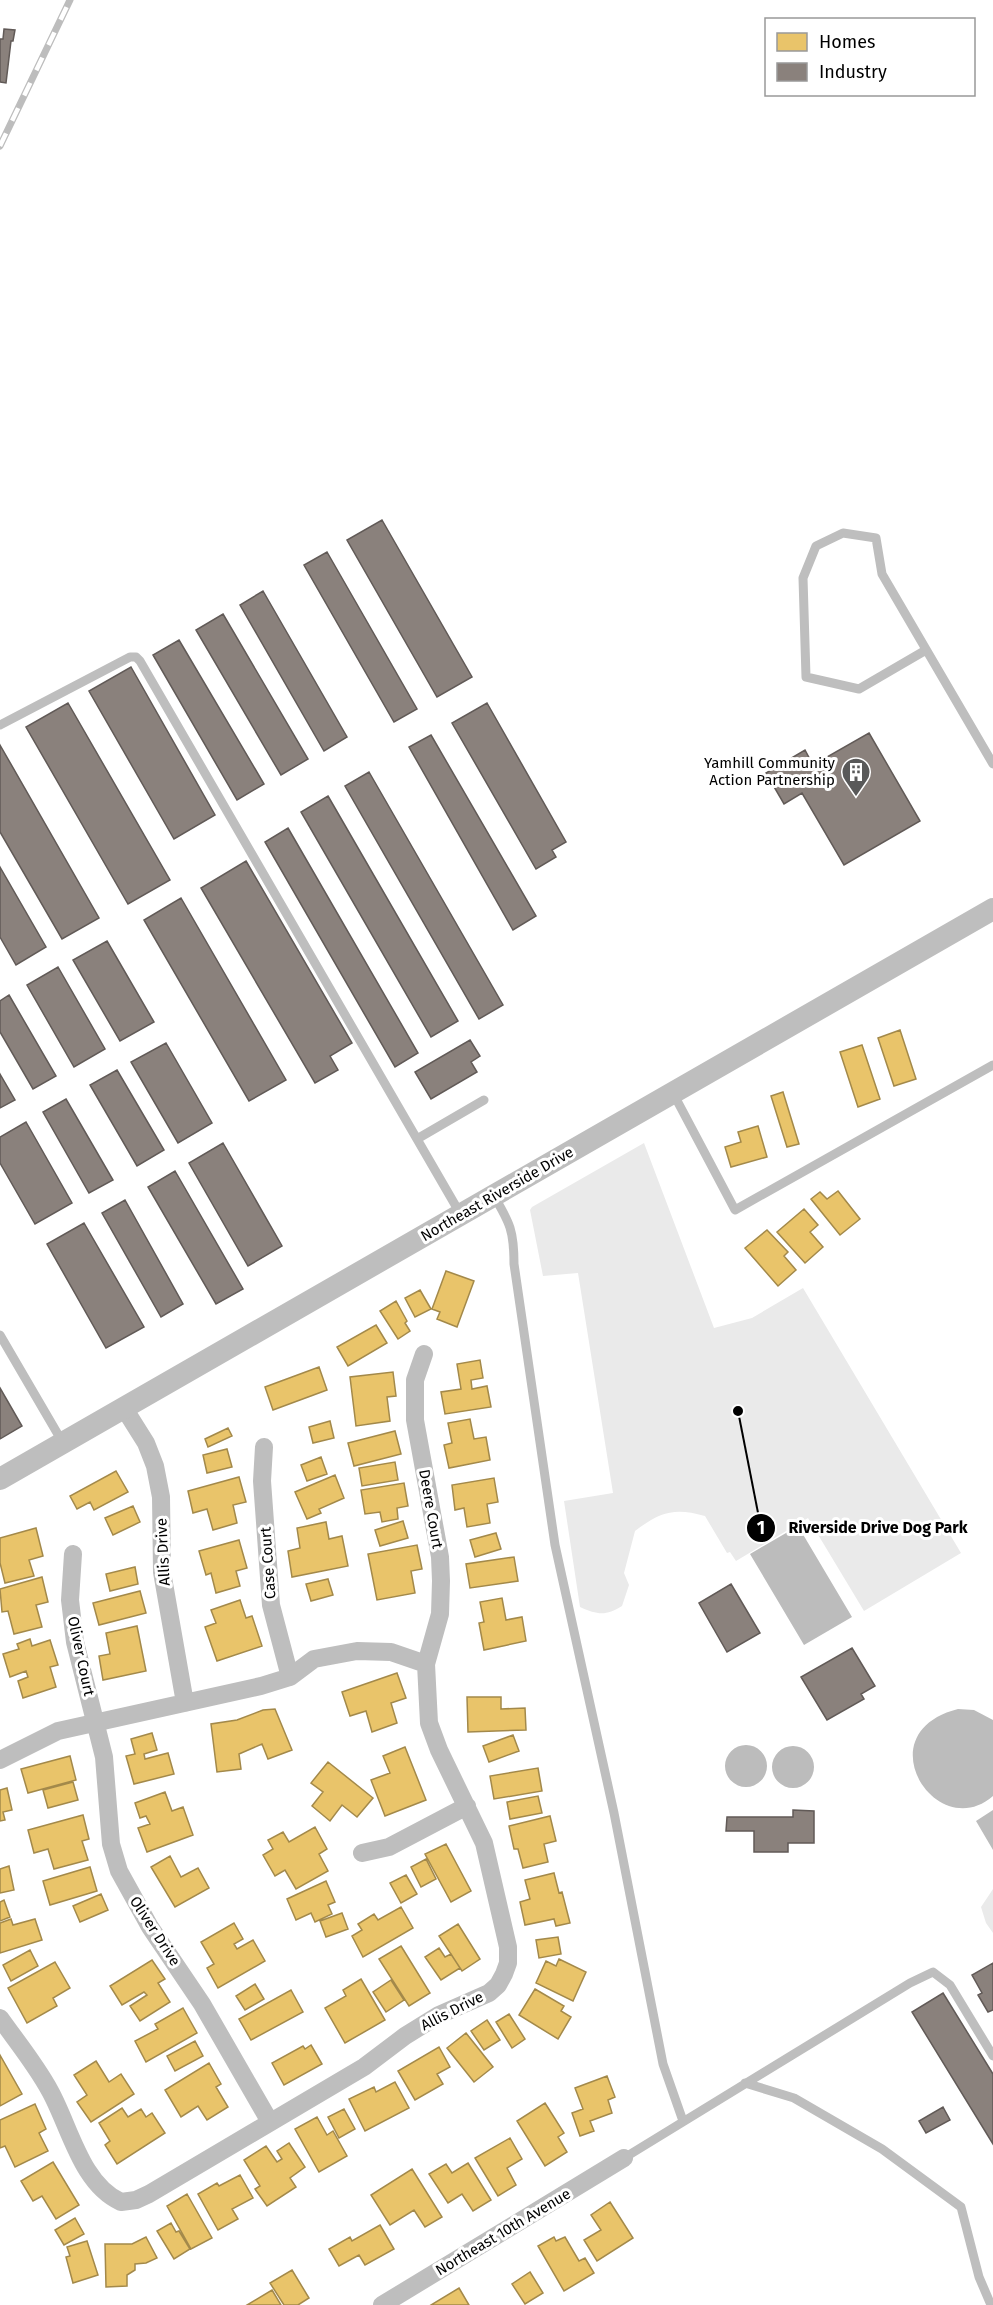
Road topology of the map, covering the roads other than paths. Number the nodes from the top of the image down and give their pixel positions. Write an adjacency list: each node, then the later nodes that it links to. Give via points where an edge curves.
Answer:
1 (926, 650): 1 (lane, via 882,574 876,538 843,533 816,546 803,578 806,677 859,689); 3 (lane)
2 (0, 725): 8 (lane, via 136,657)
3 (993, 764)
4 (993, 909): 6 (street, Northeast Riverside Drive)
5 (993, 1065): 6 (lane, via 735,1210)
6 (673, 1093): 9 (street, Northeast Riverside Drive)
7 (484, 1100): 8 (lane)
8 (417, 1139): 10 (lane)
9 (494, 1196): 10 (street, Northeast Riverside Drive); 28 (lane, via 514,1241 514,1264 555,1545 614,1813 663,2064)
10 (461, 1215): 13 (street, Northeast Riverside Drive)
11 (0, 1335): 14 (lane)
12 (423, 1354): 18 (street, Deere Court, via 415,1380 415,1420 441,1581 440,1614)
13 (124, 1408): 14 (street, Northeast Riverside Drive); 20 (street, Allis Drive, via 155,1466 161,1497 162,1572)
14 (63, 1443): 16 (street, Northeast Riverside Drive)
15 (264, 1447): 19 (street, Case Court, via 262,1481 271,1605)
16 (0, 1479)
17 (73, 1554): 21 (street, Oliver Court, via 70,1600 75,1642)
18 (426, 1664): 19 (street, via 391,1652 357,1651 315,1659); 23 (street, Allis Drive, via 429,1723)
19 (290, 1677): 20 (street)
20 (185, 1703): 21 (street)
21 (95, 1721): 22 (street, via 58,1731); 29 (street, Oliver Drive, via 104,1757 111,1844 118,1871)
22 (0, 1760)
23 (467, 1806): 24 (street, via 389,1847); 29 (street, Allis Drive, via 484,1843 508,1947 508,1963 498,1985 489,1993 439,2015 364,2067)
24 (362, 1853)
25 (0, 2018): 29 (street, Allis Drive, via 51,2093 99,2188 122,2202 149,2193)
26 (993, 2056): 27 (lane, via 950,1985 933,1972)
27 (745, 2083): 28 (lane); 32 (lane, via 794,2098 882,2148 961,2207 979,2277)
28 (683, 2121): 30 (lane)
29 (270, 2122)
30 (624, 2158): 31 (street, Northeast 10th Avenue)
31 (382, 2305)
32 (991, 2305)

